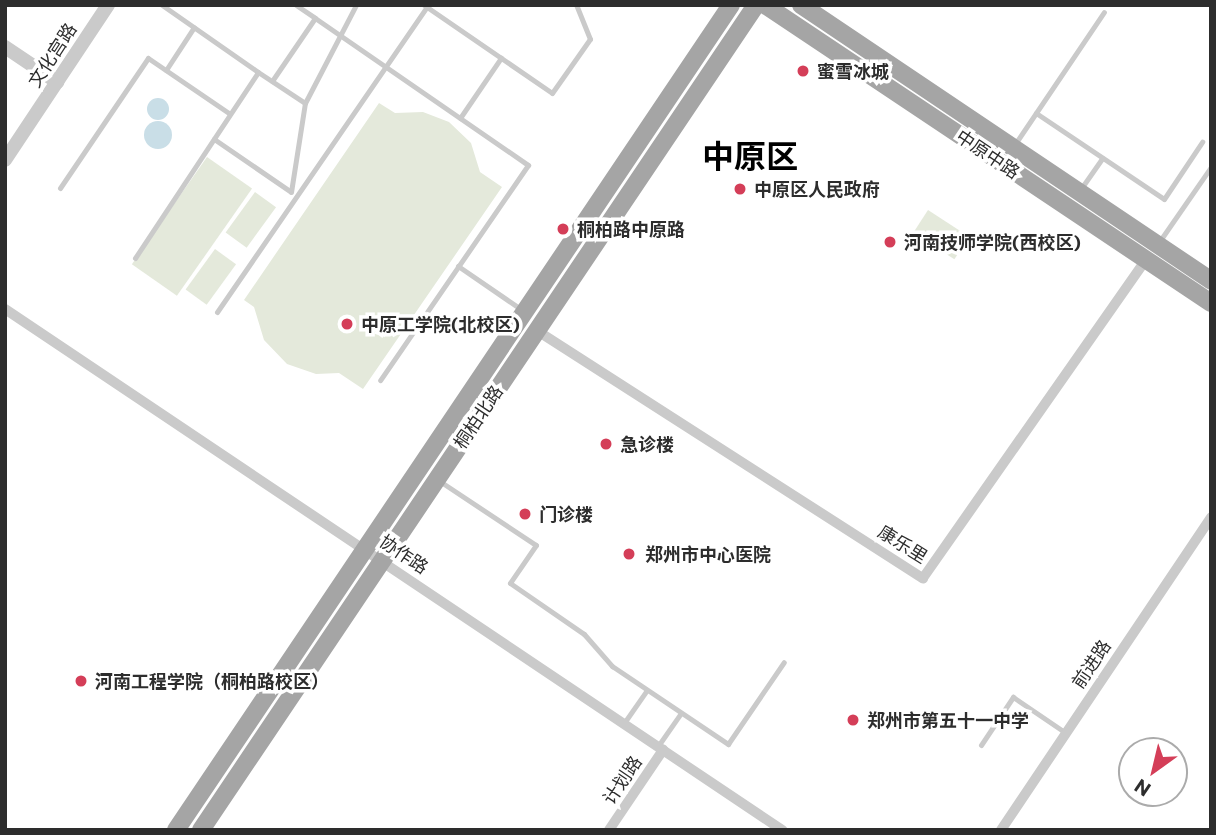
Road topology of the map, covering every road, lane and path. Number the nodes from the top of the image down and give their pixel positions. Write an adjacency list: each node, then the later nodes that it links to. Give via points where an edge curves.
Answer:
1 (108, 5): 21 (street, 文化宫路)
2 (162, 5): 13 (lane)
3 (296, 5): 12 (lane)
4 (356, 5): 14 (lane)
5 (576, 5): 16 (lane, via 590,40 552,93)
6 (731, 5): 43 (main road, 桐柏北路)
7 (756, 5): 45 (main road, 桐柏北路)
8 (765, 5): 38 (main road, 中原中路)
9 (801, 5): 28 (main road, 中原中路)
10 (426, 6): 16 (lane); 17 (lane)
11 (1104, 12): 23 (lane)
12 (315, 18): 14 (lane); 20 (lane)
13 (194, 27): 18 (lane); 19 (lane)
14 (337, 33): 17 (lane); 22 (lane)
15 (5, 47): 21 (street)
16 (501, 58): 25 (lane)
17 (386, 67): 25 (lane); 35 (lane)
18 (166, 70): 24 (lane); 32 (lane, via 148,58)
19 (258, 72): 20 (lane); 24 (lane)
20 (272, 81): 22 (lane)
21 (57, 82): 30 (street, 文化宫路)
22 (305, 103): 33 (lane)
23 (1036, 113): 28 (lane); 29 (lane)
24 (230, 114): 26 (lane)
25 (460, 118): 39 (lane, via 528,164)
26 (214, 139): 33 (lane); 37 (lane)
27 (1202, 142): 29 (lane, via 1164,199)
28 (1013, 147): 34 (main road, 中原中路)
29 (1102, 158): 34 (lane)
30 (5, 160)
31 (1211, 167): 36 (lane)
32 (60, 188)
33 (291, 192): 35 (lane)
34 (1079, 192): 36 (main road, 中原中路)
35 (297, 196): 44 (lane)
36 (1157, 244): 40 (main road, 中原中路)
37 (135, 258)
38 (1146, 259): 41 (main road, 中原中路); 45 (street, 康乐里, via 923,578)
39 (458, 266): 43 (lane); 46 (lane)
40 (1211, 281)
41 (1211, 303)
42 (5, 309): 49 (street, 协作路)
43 (524, 311): 49 (main road, 桐柏北路)
44 (217, 312)
45 (537, 330): 47 (main road, 桐柏北路)
46 (380, 380)
47 (437, 479): 50 (main road, 桐柏北路); 52 (lane, via 536,544 510,583)
48 (1211, 517): 55 (street, 前进路)
49 (365, 548): 50 (street, 协作路); 58 (main road, 桐柏北路)
50 (382, 560): 54 (street, 协作路); 59 (main road, 桐柏北路)
51 (784, 662): 53 (lane, via 729,744)
52 (647, 690): 53 (lane); 54 (lane)
53 (681, 713): 57 (lane)
54 (624, 723): 57 (street, 协作路)
55 (1066, 733): 56 (lane, via 1013,697); 62 (street, 前进路)
56 (981, 745)
57 (661, 748): 60 (street, 计划路); 61 (street, 协作路)
58 (176, 830)
59 (201, 830)
60 (609, 830)
61 (782, 830)
62 (1001, 830)

